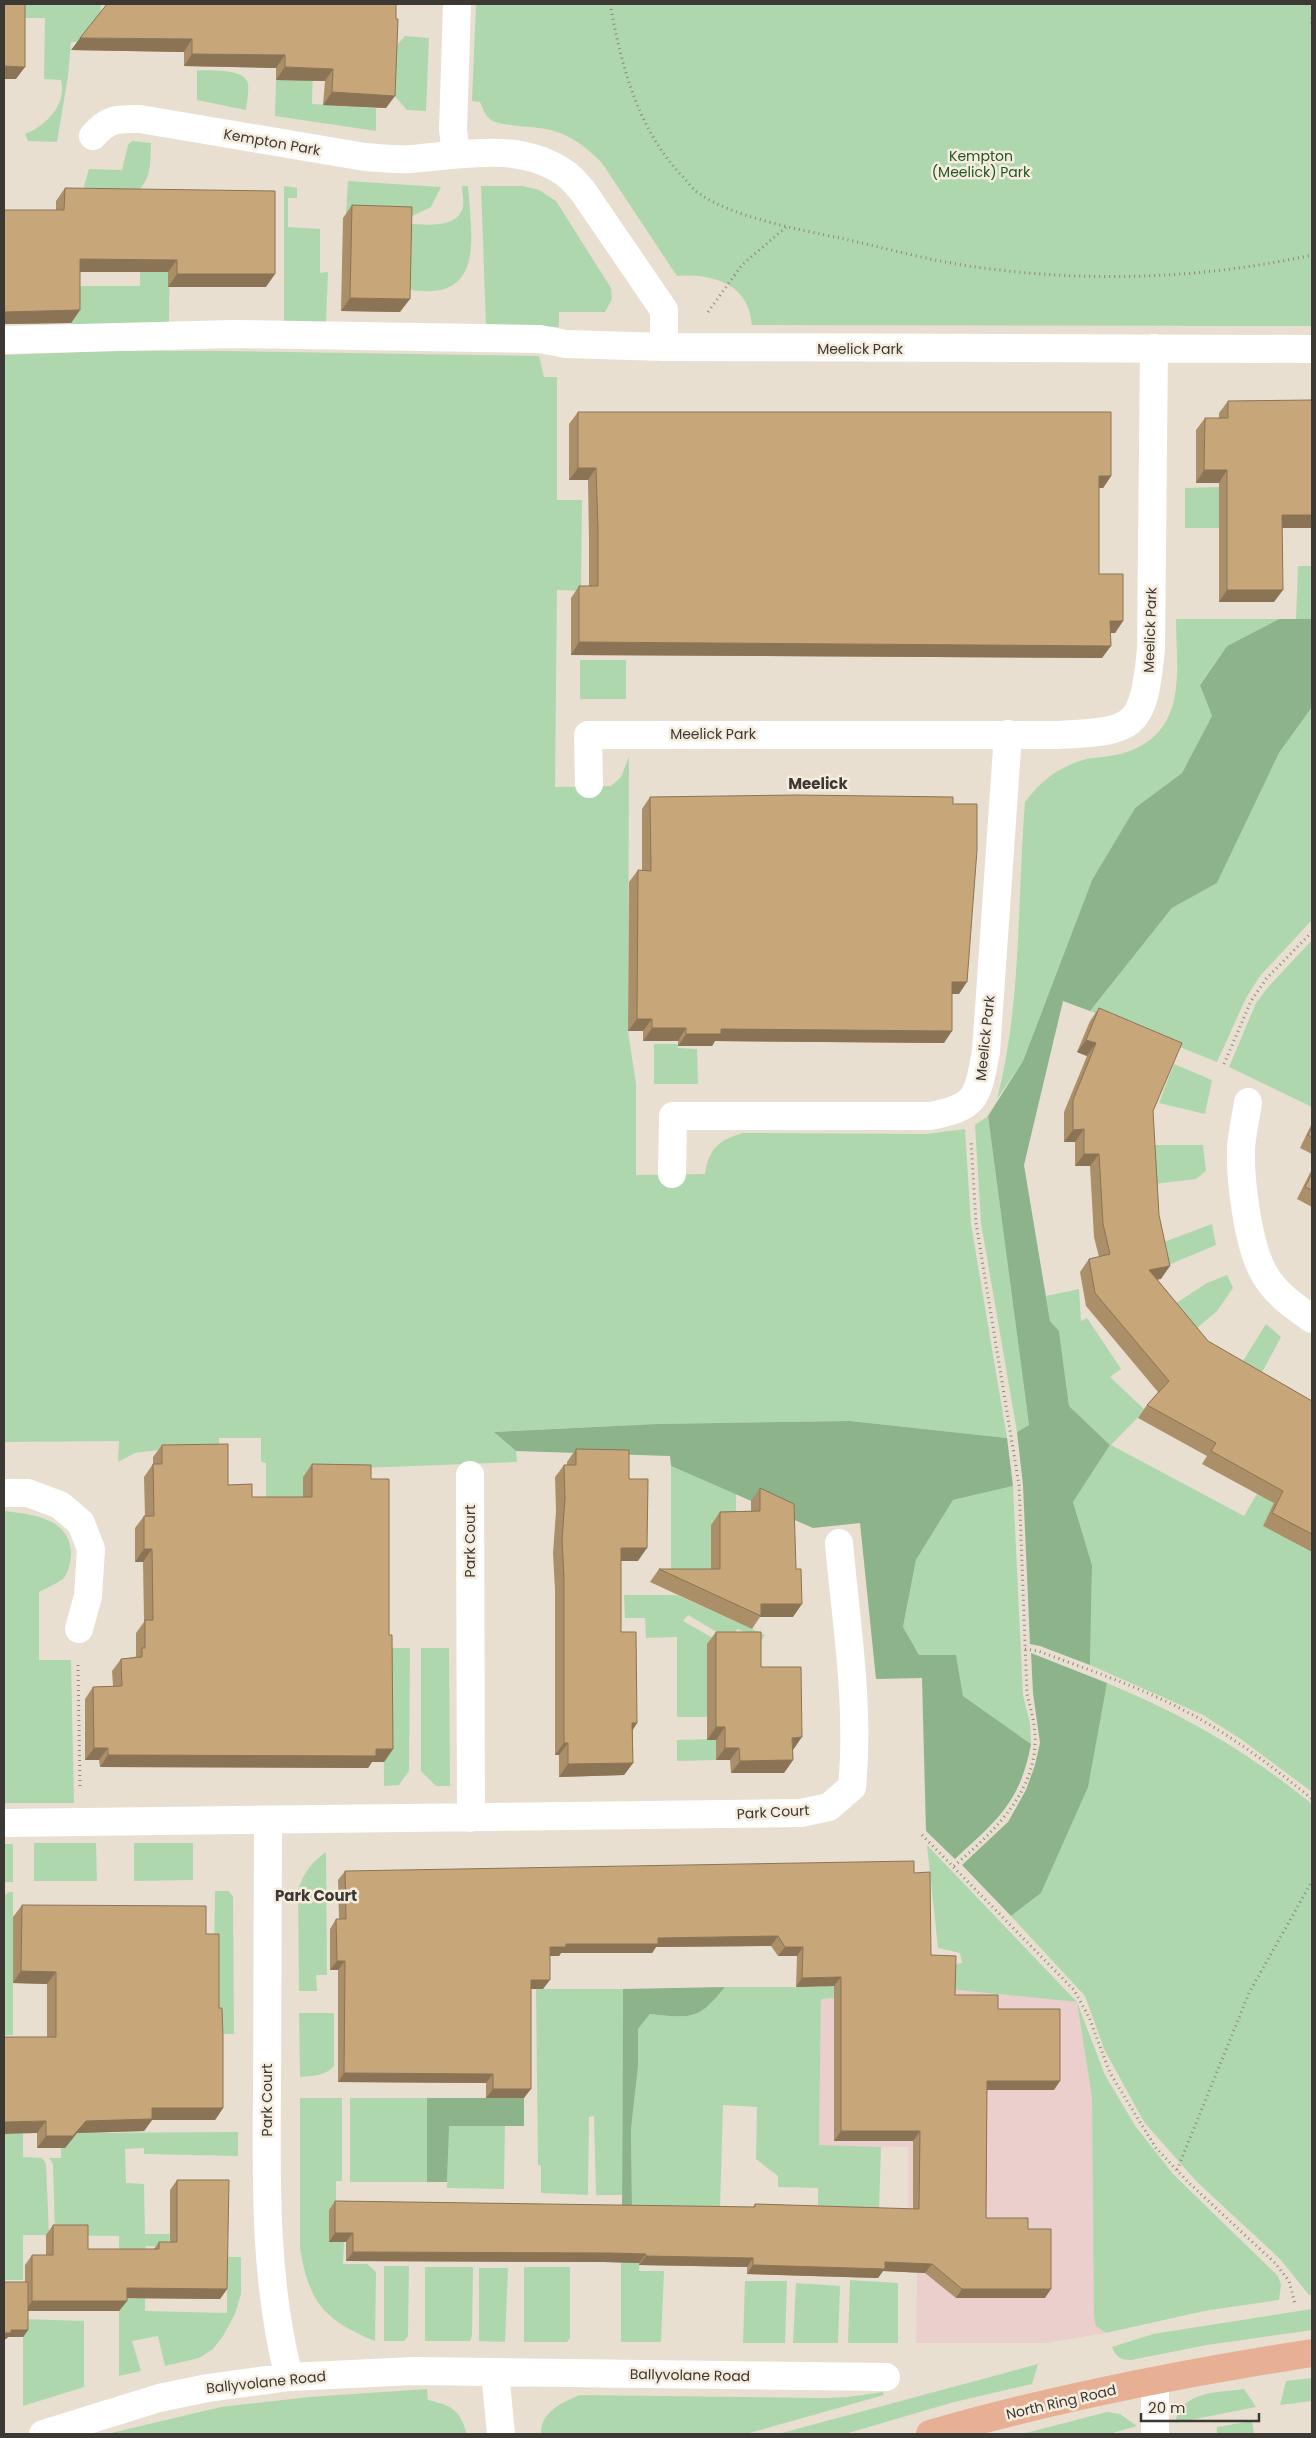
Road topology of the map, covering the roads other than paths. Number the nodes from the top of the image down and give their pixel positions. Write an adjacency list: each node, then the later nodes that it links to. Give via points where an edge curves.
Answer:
1 (457, 4): 3 (street, via 453,130)
2 (93, 136): 3 (street, Kempton Park, via 104,123 140,119 365,157 403,159)
3 (456, 153): 5 (street, Kempton Park, via 519,155 566,174 582,190 664,310)
4 (4, 340): 5 (street, Meelick Park, via 233,334 540,339 566,344)
5 (664, 347): 6 (street, Meelick Park)
6 (1154, 348): 7 (street, Meelick Park); 8 (street, Meelick Park, via 1151,649 1147,688 1139,712 1127,724 1106,732)
7 (1312, 349)
8 (1008, 734): 9 (street, Meelick Park, via 588,735); 11 (street, Meelick Park, via 986,1052 979,1091 964,1106 930,1116 673,1116)
9 (589, 784)
10 (1248, 1102): 12 (street, via 1241,1148 1247,1219 1256,1256 1265,1276 1289,1303)
11 (672, 1174)
12 (1312, 1319)
13 (470, 1475): 17 (street, Park Court)
14 (4, 1493): 16 (street, via 36,1496 60,1506 81,1523 91,1549 88,1596)
15 (839, 1543): 17 (street, Park Court, via 853,1692 855,1758 852,1786 844,1796 829,1807 801,1813)
16 (79, 1629)
17 (471, 1818): 18 (street, Park Court)
18 (268, 1821): 19 (street, Park Court); 22 (street, Park Court, via 269,2238 272,2293)
19 (4, 1823)
20 (1312, 2353): 24 (main road, North Ring Road)
21 (495, 2372): 22 (street, Ballyvolane Road, via 414,2371); 23 (street, Ballyvolane Road); 26 (street)
22 (289, 2377): 25 (street, Ballyvolane Road, via 159,2398)
23 (886, 2377)
24 (1155, 2381): 27 (main road, North Ring Road); 28 (street)
25 (43, 2434)
26 (501, 2434)
27 (930, 2434)
28 (1155, 2434)

